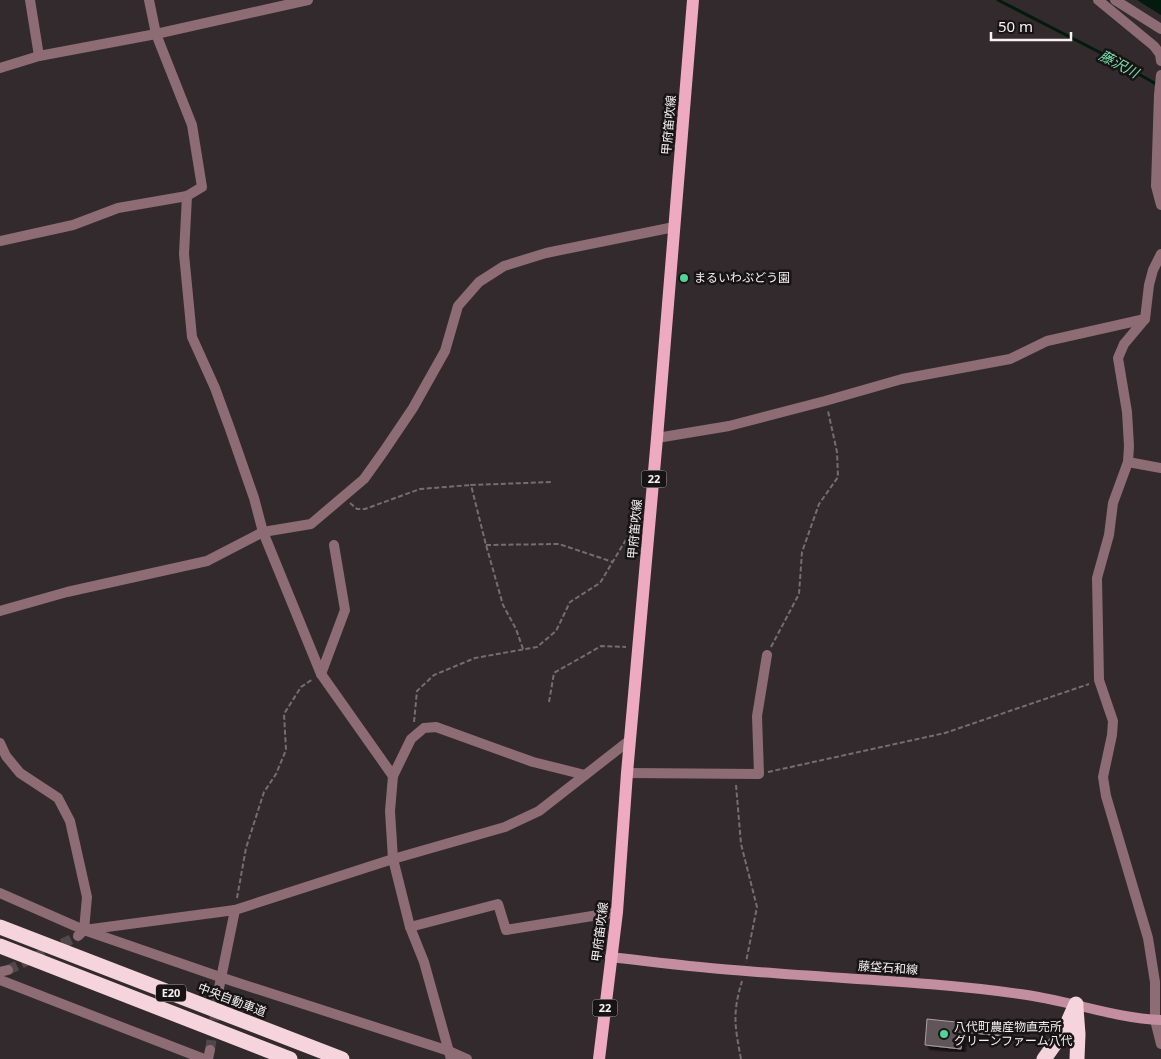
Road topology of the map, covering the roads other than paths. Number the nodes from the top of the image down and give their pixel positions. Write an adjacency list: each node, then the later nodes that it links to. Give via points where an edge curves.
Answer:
1 (30, 0): 9 (street)
2 (149, 0): 8 (street)
3 (308, 0): 8 (street)
4 (693, 0): 15 (main road, 甲府笛吹線 / 22)
5 (1098, 0): 10 (street, via 1154,46)
6 (1115, 0): 7 (street)
7 (1161, 29)
8 (156, 34): 9 (street); 13 (street, via 192,125 202,187)
9 (39, 56): 11 (street)
10 (1161, 62)
11 (0, 68)
12 (1161, 75): 14 (street, via 1156,186)
13 (187, 196): 16 (street, via 118,208 73,225); 22 (street, via 184,254 192,338 215,388)
14 (1161, 205)
15 (674, 227): 19 (main road, 甲府笛吹線 / 22); 22 (street, via 546,253 504,266 479,282 458,306 445,351 413,408 364,479 311,524)
16 (0, 241)
17 (1161, 254): 18 (street, via 1149,285)
18 (1145, 319): 19 (street, via 1048,341 1010,359 902,379 729,426); 20 (street, via 1124,344 1118,358 1128,412)
19 (657, 438): 27 (main road, 甲府笛吹線 / 22)
20 (1128, 462): 21 (street); 45 (street, via 1113,503 1109,535 1097,578 1099,680 1113,721 1103,777 1148,938)
21 (1161, 468)
22 (263, 532): 24 (street, via 207,561 67,592); 26 (street)
23 (334, 545): 26 (street, via 345,610)
24 (0, 612)
25 (767, 655): 29 (street, via 757,716 759,774)
26 (321, 674): 31 (street)
27 (630, 740): 29 (main road, 甲府笛吹線 / 22); 30 (street)
28 (0, 743): 38 (street, via 20,773 58,798 70,821 87,898)
29 (627, 773): 35 (main road, 甲府笛吹線 / 22)
30 (585, 775): 31 (street, via 533,762 436,727 424,728 411,739); 32 (street, via 539,811 505,827)
31 (393, 776): 32 (street, via 390,811)
32 (393, 859): 34 (street); 36 (street)
33 (0, 893): 38 (street)
34 (235, 910): 38 (street); 41 (street)
35 (617, 912): 36 (street, via 506,930 498,904); 40 (main road, 甲府笛吹線 / 22)
36 (410, 926): 47 (street, via 424,962)
37 (0, 927): 50 (highway, 中央自動車道 / E20)
38 (81, 932): 41 (street)
39 (0, 946): 49 (highway, E20)
40 (610, 957): 44 (main road, 藤垈石和線, via 744,971 922,983); 52 (main road, 甲府笛吹線 / 22)
41 (220, 977): 43 (street); 47 (street)
42 (0, 980): 48 (street)
43 (219, 988)
44 (1076, 1004): 45 (main road, 藤垈石和線, via 1115,1015); 53 (highway, via 1064,1031); 54 (highway)
45 (1158, 1020): 46 (street)
46 (1161, 1044)
47 (450, 1055): 51 (street)
48 (207, 1056)
49 (290, 1059)
50 (342, 1059)
51 (466, 1059)
52 (599, 1059)
53 (1044, 1059)
54 (1077, 1059)

